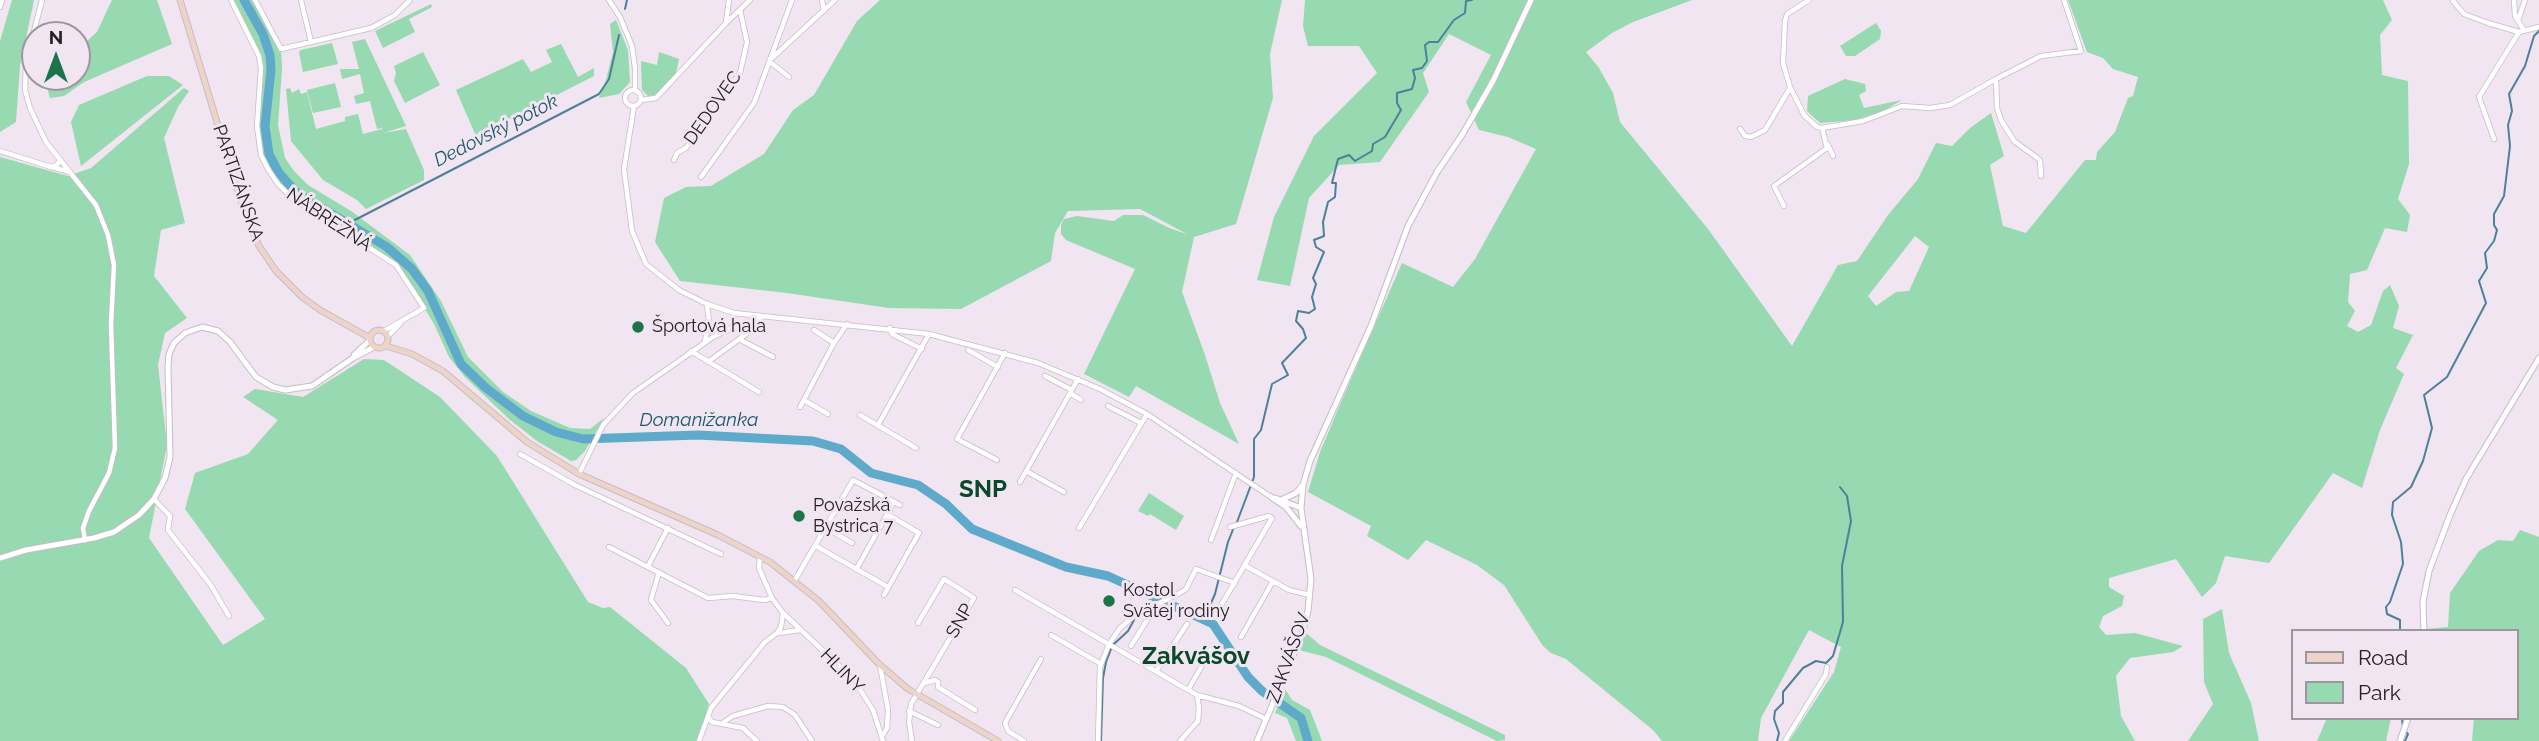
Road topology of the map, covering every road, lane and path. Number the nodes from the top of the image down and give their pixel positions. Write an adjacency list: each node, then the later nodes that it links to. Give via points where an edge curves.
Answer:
1 (2, 0): 20 (street)
2 (41, 0): 43 (street, via 26,63 25,90 36,124)
3 (180, 0): 55 (main road, PARTIZÁNSKA, via 257,242 272,266 302,297)
4 (231, 0): 53 (street, NÁBREŽNÁ, via 259,56 257,127 268,169 292,198 396,265 424,308)
5 (256, 0): 28 (street, via 281,49)
6 (301, 0): 28 (street)
7 (410, 0): 28 (street, via 371,28)
8 (610, 0): 34 (street, via 630,38)
9 (729, 0): 24 (street)
10 (750, 0): 21 (street)
11 (792, 0): 27 (street, DEDOVEC)
12 (822, 0): 22 (street)
13 (835, 0): 22 (street, DEDOVEC)
14 (1531, 0): 96 (street, ZAKVÁŠOV, via 1493,81 1408,226)
15 (1809, 0): 33 (street, via 1787,14 1785,21 1783,63)
16 (2064, 0): 32 (street, via 2081,51 2041,56)
17 (2514, 0): 23 (street)
18 (2525, 0): 23 (street)
19 (2453, 1): 26 (street, via 2470,17)
20 (0, 7)
21 (740, 10): 24 (street); 44 (street, DEDOVEC, via 747,42 740,73)
22 (824, 11): 29 (street, DEDOVEC)
23 (2518, 21): 26 (street)
24 (725, 23): 35 (street, via 656,98)
25 (2539, 27): 26 (street)
26 (2522, 31): 39 (street, via 2479,97)
27 (779, 38): 29 (street); 30 (street, DEDOVEC)
28 (311, 42)
29 (787, 45): 30 (street, DEDOVEC)
30 (771, 60): 31 (street); 48 (street, DEDOVEC, via 754,103)
31 (789, 77)
32 (1996, 79): 37 (street, via 1950,105 1902,106 1863,121); 47 (street, via 2000,120 2014,141 2040,160)
33 (1790, 87): 37 (street, via 1804,115); 38 (street, via 1765,130 1751,137)
34 (635, 90): 35 (street); 36 (street, via 625,98)
35 (641, 100): 36 (street)
36 (634, 106): 50 (street, via 624,169 639,252 670,284)
37 (1822, 128): 40 (street)
38 (1740, 129)
39 (2494, 139)
40 (1828, 145): 42 (street); 49 (street, via 1774,186)
41 (0, 151): 45 (street)
42 (1833, 156)
43 (60, 159): 45 (street); 46 (street)
44 (674, 160)
45 (51, 167): 46 (street)
46 (71, 172): 113 (street, via 101,215 114,265 115,448 83,528)
47 (2041, 176)
48 (701, 177)
49 (1784, 206)
50 (707, 304): 51 (street); 64 (street)
51 (766, 318): 52 (street); 54 (street)
52 (757, 320): 62 (street, via 757,326); 64 (street)
53 (403, 321): 59 (street); 63 (street)
54 (847, 324): 56 (street); 65 (street)
55 (352, 326): 58 (main road, PARTIZÁNSKA); 61 (main road, PARTIZÁNSKA)
56 (890, 328): 60 (street); 67 (street, via 892,334)
57 (814, 330): 65 (street)
58 (374, 331): 59 (main road); 61 (main road)
59 (384, 331): 63 (main road)
60 (929, 334): 67 (street); 70 (street)
61 (370, 339): 66 (main road); 72 (street)
62 (739, 339): 71 (street); 74 (street)
63 (388, 340): 66 (main road, via 380,348); 94 (main road, via 443,371 527,442)
64 (705, 342): 69 (street)
65 (834, 342): 80 (street)
66 (374, 347): 72 (street)
67 (922, 349): 88 (street)
68 (968, 350): 75 (street)
69 (691, 351): 74 (street); 94 (street, via 614,411)
70 (1005, 353): 75 (street); 77 (street)
71 (772, 357)
72 (353, 358): 101 (street, via 307,387 281,389 253,374 218,331 202,327 185,333 174,343 169,357 170,457)
73 (2539, 358): 140 (street, via 2466,479 2450,515 2429,571)
74 (708, 362): 78 (street)
75 (998, 367): 91 (street, via 957,439)
76 (1045, 376): 79 (street)
77 (1078, 379): 79 (street); 85 (street)
78 (760, 392)
79 (1071, 392): 81 (street); 92 (street)
80 (804, 400): 83 (street); 84 (street)
81 (1082, 400)
82 (1108, 406): 87 (street)
83 (800, 407)
84 (828, 414)
85 (1147, 414): 87 (street); 93 (street)
86 (860, 415): 88 (street)
87 (1141, 424): 111 (street)
88 (878, 425): 89 (street)
89 (916, 448)
90 (520, 454): 99 (street)
91 (997, 460)
92 (1026, 471): 95 (street); 98 (street)
93 (1236, 473): 100 (street); 114 (street)
94 (579, 474): 97 (main road)
95 (1020, 482)
96 (1303, 485): 102 (street); 106 (street, ZAKVÁŠOV)
97 (604, 486): 99 (street); 119 (main road)
98 (1064, 492)
99 (600, 496): 109 (street)
100 (1271, 497): 102 (street); 105 (street)
101 (154, 499): 113 (street, via 122,528); 136 (street, via 170,516 168,530 211,584)
102 (1280, 499): 106 (street)
103 (894, 502): 104 (street); 107 (street); 110 (street, via 853,480)
104 (900, 505)
105 (1286, 507): 106 (street); 112 (street)
106 (1301, 508): 112 (street, ZAKVÁŠOV)
107 (887, 514): 123 (street); 128 (street, via 919,533)
108 (1230, 527): 121 (street, via 1272,518)
109 (668, 528): 118 (street); 122 (street)
110 (826, 528): 115 (street); 116 (street)
111 (1079, 528)
112 (1304, 530): 131 (street, ZAKVÁŠOV)
113 (85, 540): 120 (street)
114 (1211, 540)
115 (852, 543)
116 (816, 546): 123 (street); 125 (street)
117 (609, 547): 122 (street)
118 (721, 554)
119 (761, 557): 125 (main road); 132 (street, HLINY, via 759,568)
120 (0, 558)
121 (1244, 565): 126 (street, ZAKVÁŠOV); 127 (street)
122 (648, 566): 124 (street)
123 (856, 569): 128 (street)
124 (659, 572): 132 (street, via 708,598); 137 (street, via 651,600)
125 (795, 580): 149 (main road)
126 (1273, 581): 131 (street, ZAKVÁŠOV); 144 (street)
127 (1235, 583): 133 (street); 134 (street, via 1195,569 1185,589)
128 (888, 587): 130 (street)
129 (1015, 590): 145 (street)
130 (884, 594)
131 (1310, 596): 160 (street, ZAKVÁŠOV, via 1301,637)
132 (772, 598): 135 (street, HLINY)
133 (1219, 609)
134 (1145, 610): 145 (street, via 1128,620); 146 (street, via 1147,620)
135 (783, 613): 141 (street, HLINY); 142 (street)
136 (229, 616)
137 (668, 623)
138 (918, 623): 153 (street, SNP, via 944,579 974,598)
139 (1187, 624): 152 (street)
140 (2424, 629)
141 (800, 630): 142 (street); 165 (street, HLINY, via 854,680 873,709)
142 (778, 633): 159 (street, via 765,642)
143 (1051, 635): 150 (street)
144 (1241, 637)
145 (1112, 645): 150 (street); 152 (street, ZAKVÁŠOV)
146 (1131, 646)
147 (1211, 650): 154 (street)
148 (1041, 659): 171 (street, via 1005,723 1007,731)
149 (879, 664): 155 (main road); 165 (street, via 887,710)
150 (1101, 664): 172 (street)
151 (1827, 667): 175 (street)
152 (1157, 670): 154 (street, ZAKVÁŠOV)
153 (924, 683): 155 (street, SNP); 157 (street, via 935,680 938,687)
154 (1188, 690): 156 (street, ZAKVÁŠOV)
155 (916, 694): 158 (street); 170 (main road)
156 (1196, 695): 160 (street, ZAKVÁŠOV, via 1239,706); 173 (street, via 1198,721)
157 (975, 710)
158 (909, 711): 163 (street); 169 (street)
159 (708, 717): 162 (street, via 712,722); 166 (street)
160 (1266, 719): 174 (street, ZAKVÁŠOV)
161 (2407, 721): 164 (street)
162 (724, 722): 167 (street, via 748,730); 168 (street, via 768,706 782,707 795,715)
163 (938, 725)
164 (2401, 738)
165 (883, 739)
166 (699, 741)
167 (757, 741)
168 (812, 741)
169 (912, 741)
170 (998, 741)
171 (1024, 741)
172 (1098, 741)
173 (1180, 741)
174 (1257, 741)
175 (1784, 741)

